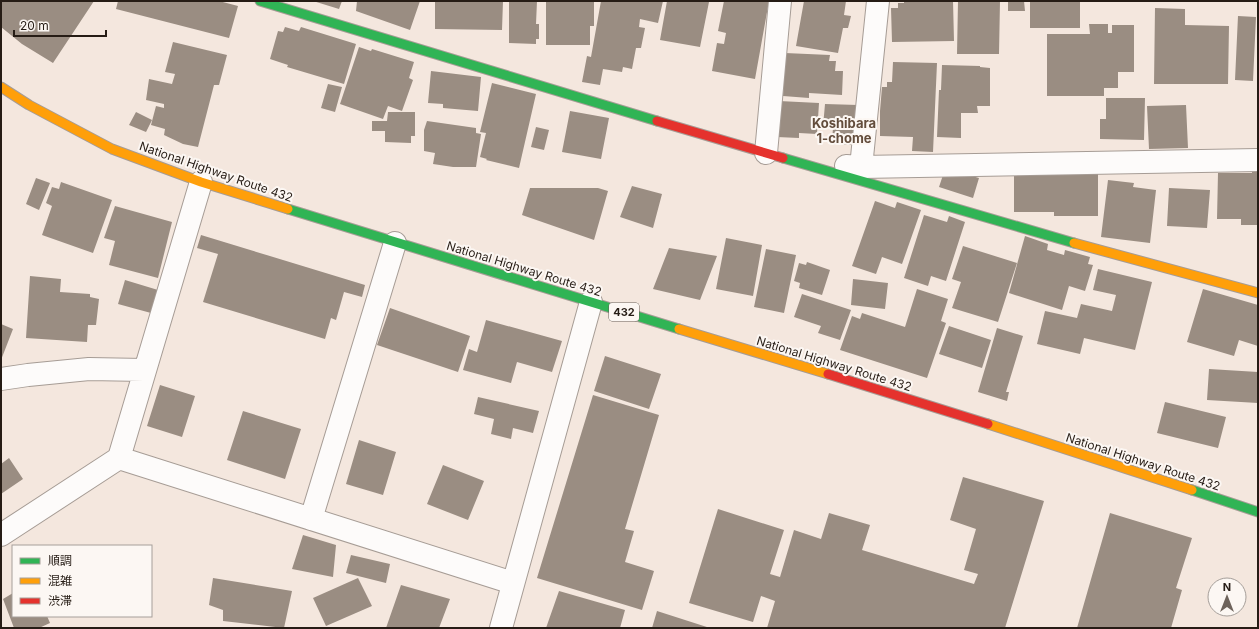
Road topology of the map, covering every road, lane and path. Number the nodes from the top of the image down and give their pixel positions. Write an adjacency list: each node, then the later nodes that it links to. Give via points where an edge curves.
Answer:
1 (260, 1): 5 (main road)
2 (780, 1): 5 (street)
3 (878, 1): 8 (street)
4 (1, 87): 9 (main road, National Highway Route 432 / 432, via 29,105 112,149)
5 (766, 153): 7 (main road)
6 (1258, 160): 8 (street)
7 (811, 166): 8 (street); 11 (main road, via 1106,252)
8 (862, 167)
9 (200, 182): 10 (main road, National Highway Route 432 / 432); 13 (street)
10 (395, 243): 12 (main road, National Highway Route 432 / 432); 17 (street)
11 (1258, 292)
12 (591, 302): 16 (main road, National Highway Route 432 / 432, via 980,421); 19 (street)
13 (144, 370): 14 (street, via 89,369); 15 (street)
14 (1, 380)
15 (119, 458): 17 (street); 18 (street)
16 (1258, 512)
17 (311, 519): 19 (street)
18 (1, 535)
19 (513, 583): 20 (street)
20 (501, 628)

